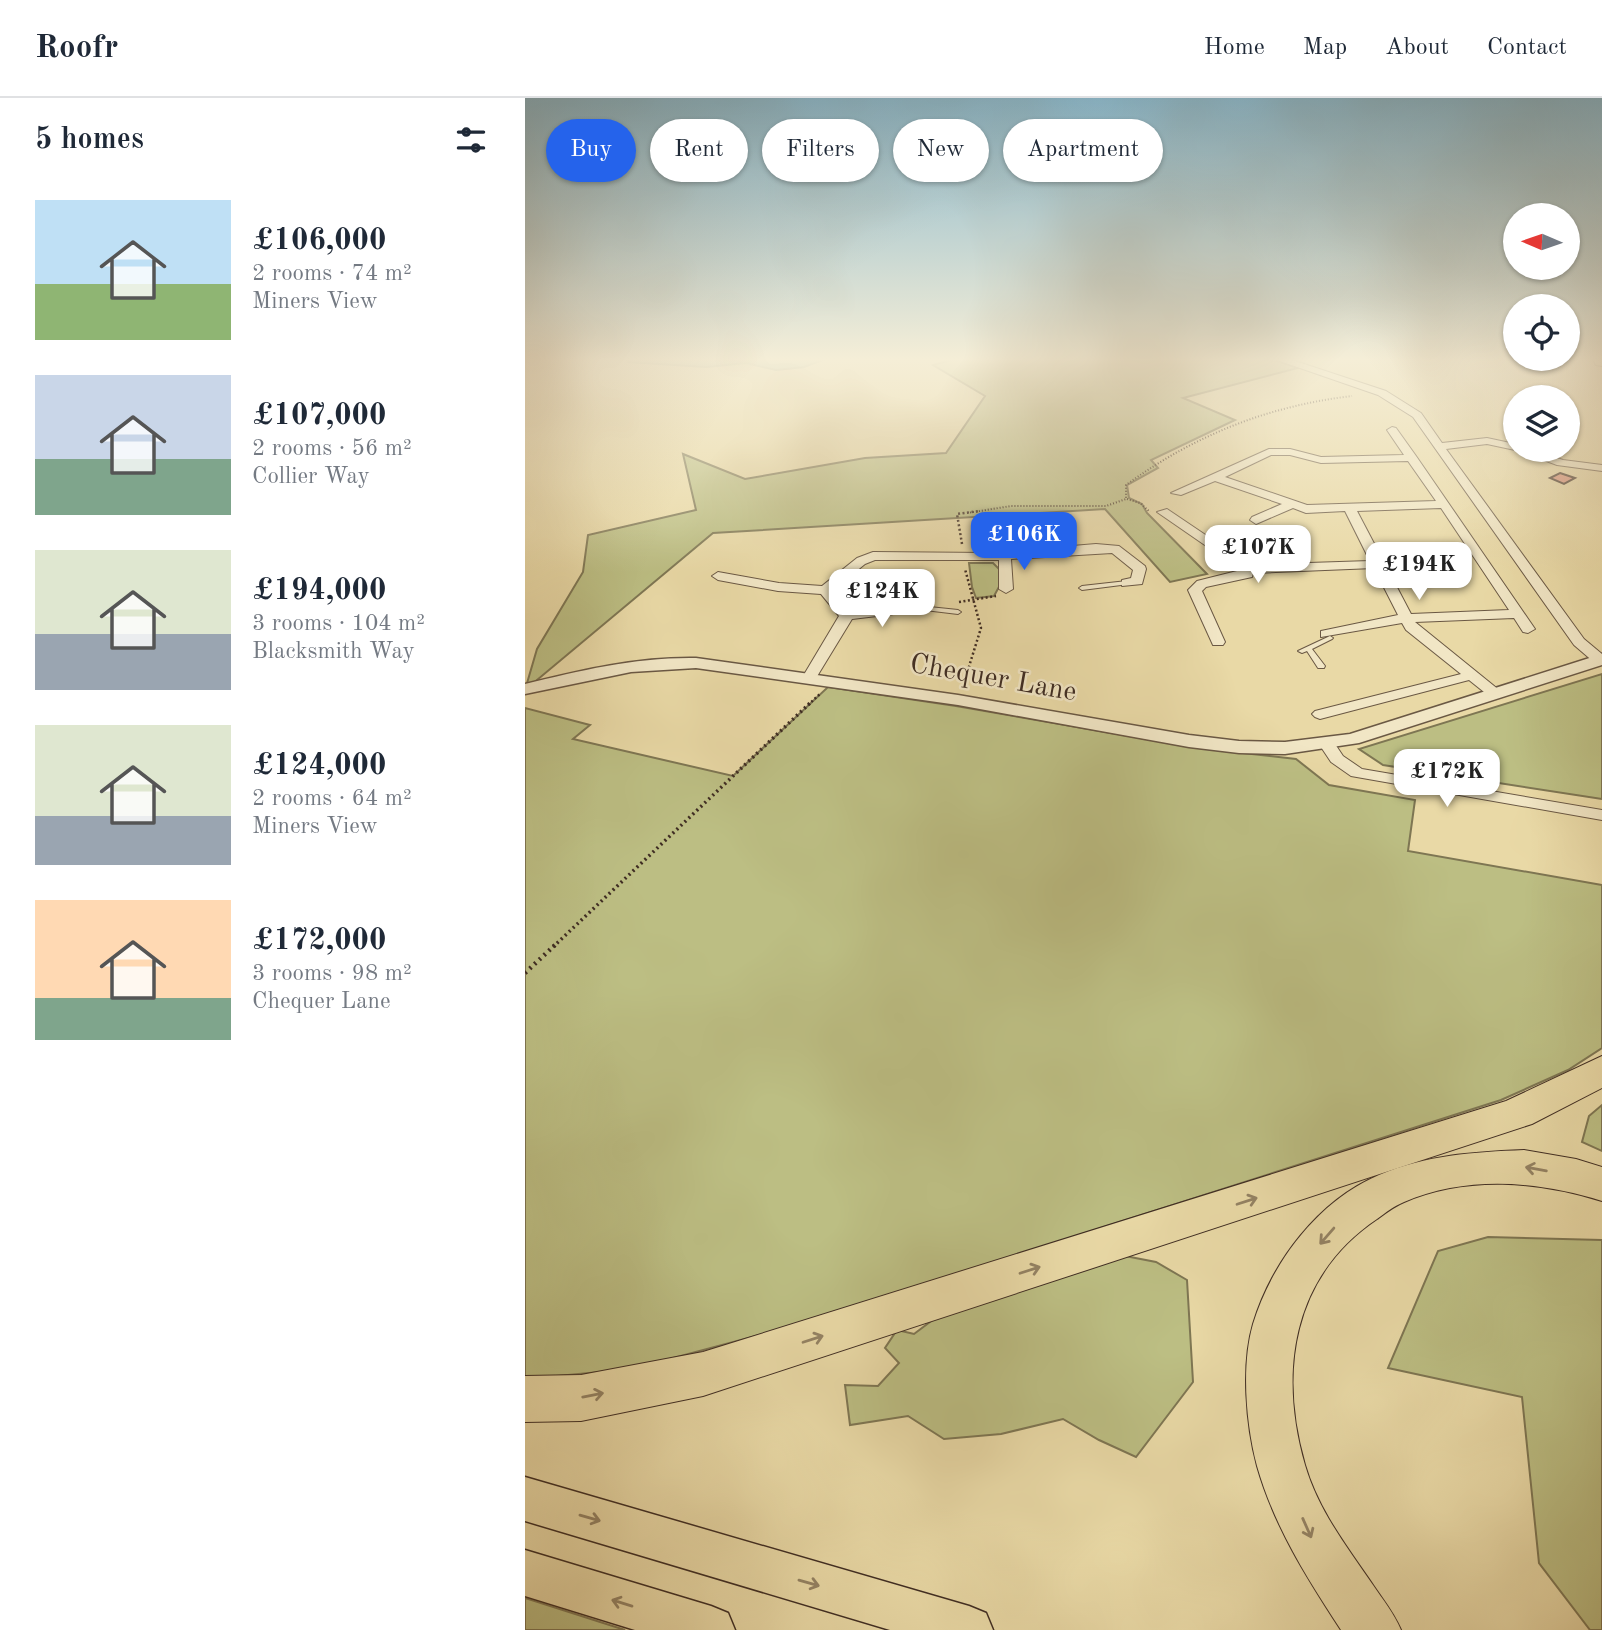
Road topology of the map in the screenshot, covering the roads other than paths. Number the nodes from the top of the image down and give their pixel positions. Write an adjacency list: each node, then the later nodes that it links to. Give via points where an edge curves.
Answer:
1 (1428, 429): 4 (street)
2 (1392, 430): 5 (street)
3 (1503, 444): 4 (street, via 1487,441)
4 (1440, 446): 36 (street, via 1577,639)
5 (1412, 458): 8 (street, via 1321,460 1276,452 1261,454); 12 (street)
6 (1557, 462): 7 (street)
7 (1602, 468)
8 (1215, 477): 9 (street); 10 (street)
9 (1177, 493)
10 (1290, 505): 11 (street); 14 (street)
11 (1349, 508): 12 (street); 20 (street)
12 (1447, 509): 29 (street)
13 (1163, 512): 21 (street)
14 (1256, 520)
15 (874, 544): 19 (street)
16 (1129, 546): 17 (street)
17 (1115, 549): 18 (street); 23 (street, via 1140,569 1137,581)
18 (1005, 556): 19 (street, via 887,554); 25 (street)
19 (861, 561): 26 (street)
20 (1379, 564): 21 (street); 31 (street)
21 (1247, 569): 34 (street, via 1247,574 1202,584 1195,590 1207,606)
22 (718, 576): 26 (street)
23 (1127, 583): 24 (lane)
24 (1082, 588)
25 (1006, 589)
26 (825, 590): 30 (street)
27 (910, 607): 28 (lane); 30 (street)
28 (958, 612)
29 (1518, 614): 31 (street); 32 (street)
30 (846, 616): 39 (street)
31 (1407, 618): 33 (street); 38 (street, via 1420,636)
32 (1528, 629)
33 (1327, 635): 35 (lane)
34 (1218, 642)
35 (1305, 650): 37 (lane)
36 (1601, 659): 41 (street, Chequer Lane)
37 (1321, 666)
38 (1469, 676): 41 (street); 42 (street)
39 (810, 678): 40 (street, Chequer Lane, via 696,663 655,663); 43 (street, Chequer Lane, via 1227,746)
40 (525, 689)
41 (1493, 693): 43 (street, Chequer Lane)
42 (1319, 714)
43 (1327, 744): 44 (street, via 1337,759 1357,773)
44 (1602, 815)
45 (1602, 1071): 47 (highway, one-way to 45, via 581,1398 703,1374 1506,1118)
46 (1602, 1184): 52 (highway, one-way to 52, via 1524,1167 1461,1169 1391,1188 1340,1221 1301,1266 1275,1325 1269,1374 1281,1465 1309,1535)
47 (525, 1399)
48 (525, 1499): 51 (main road, one-way to 51)
49 (525, 1573): 50 (main road, one-way to 49)
50 (711, 1630)
51 (969, 1630)
52 (1374, 1630)

